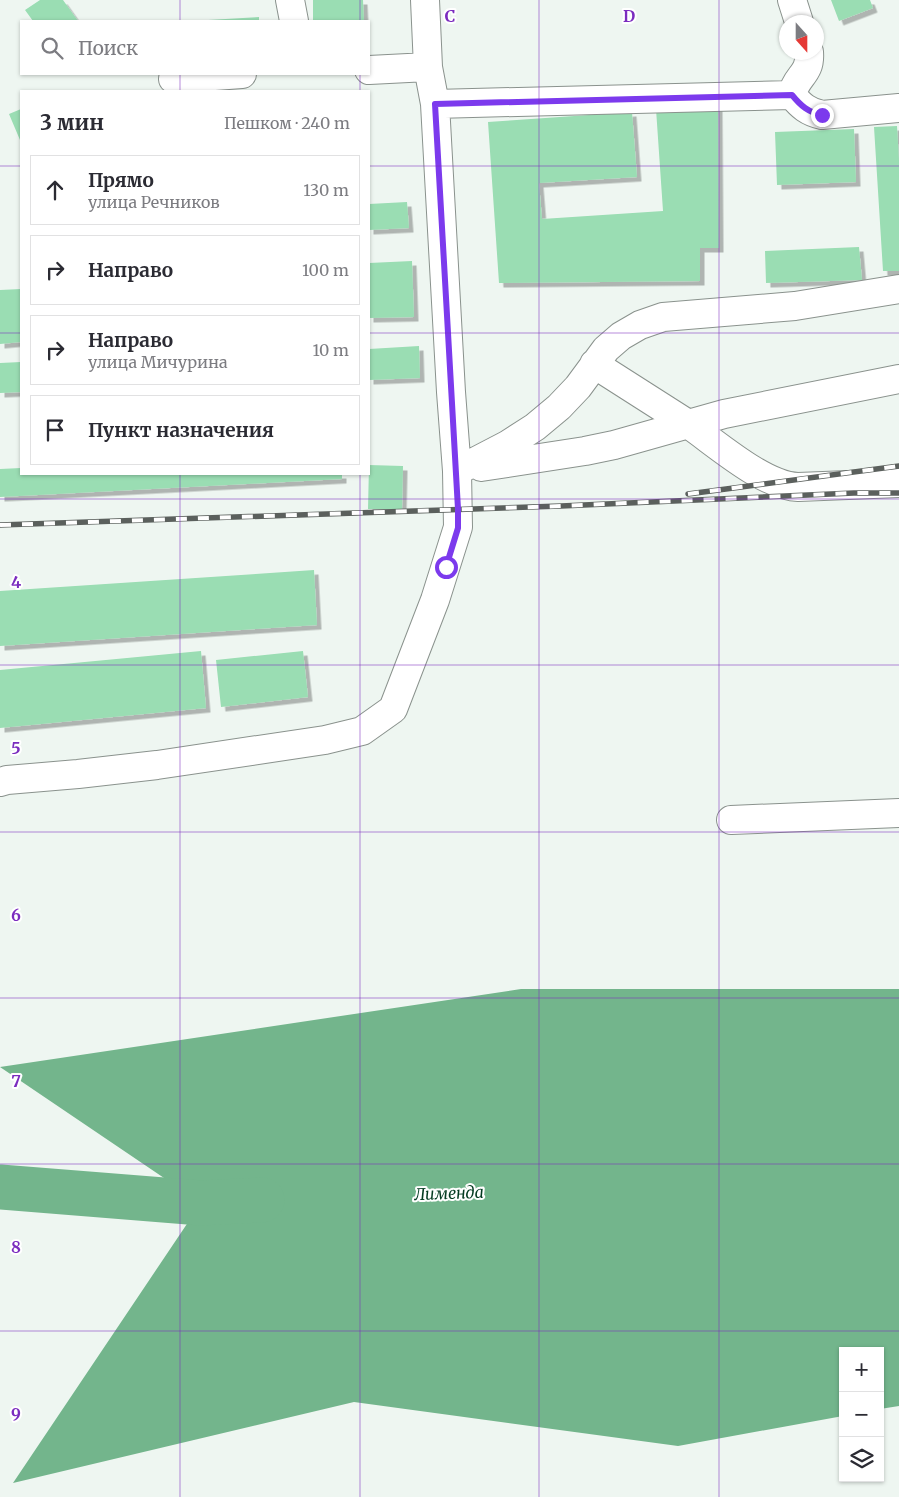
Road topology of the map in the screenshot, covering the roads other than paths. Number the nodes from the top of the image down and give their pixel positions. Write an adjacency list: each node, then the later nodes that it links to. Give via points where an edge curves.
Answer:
1 (290, 0): 5 (street)
2 (425, 0): 7 (street)
3 (792, 0): 4 (street)
4 (797, 15)
5 (294, 20)
6 (809, 60): 11 (street, via 807,71 794,85)
7 (428, 67): 8 (street); 12 (street)
8 (370, 70)
9 (228, 75): 10 (street)
10 (173, 79)
11 (792, 95): 12 (street); 13 (street, via 811,113 822,115)
12 (435, 104): 18 (street)
13 (899, 108)
14 (899, 289): 15 (street, via 795,306 663,317 621,336)
15 (594, 364): 17 (street); 18 (street, via 578,388 535,427)
16 (899, 379): 17 (street)
17 (688, 424): 18 (street, via 584,451); 19 (street, via 753,470 783,485)
18 (457, 471): 20 (street, via 458,528 435,600 393,709 362,731 255,751)
19 (899, 483)
20 (0, 782)
21 (899, 813): 22 (street)
22 (731, 820)

